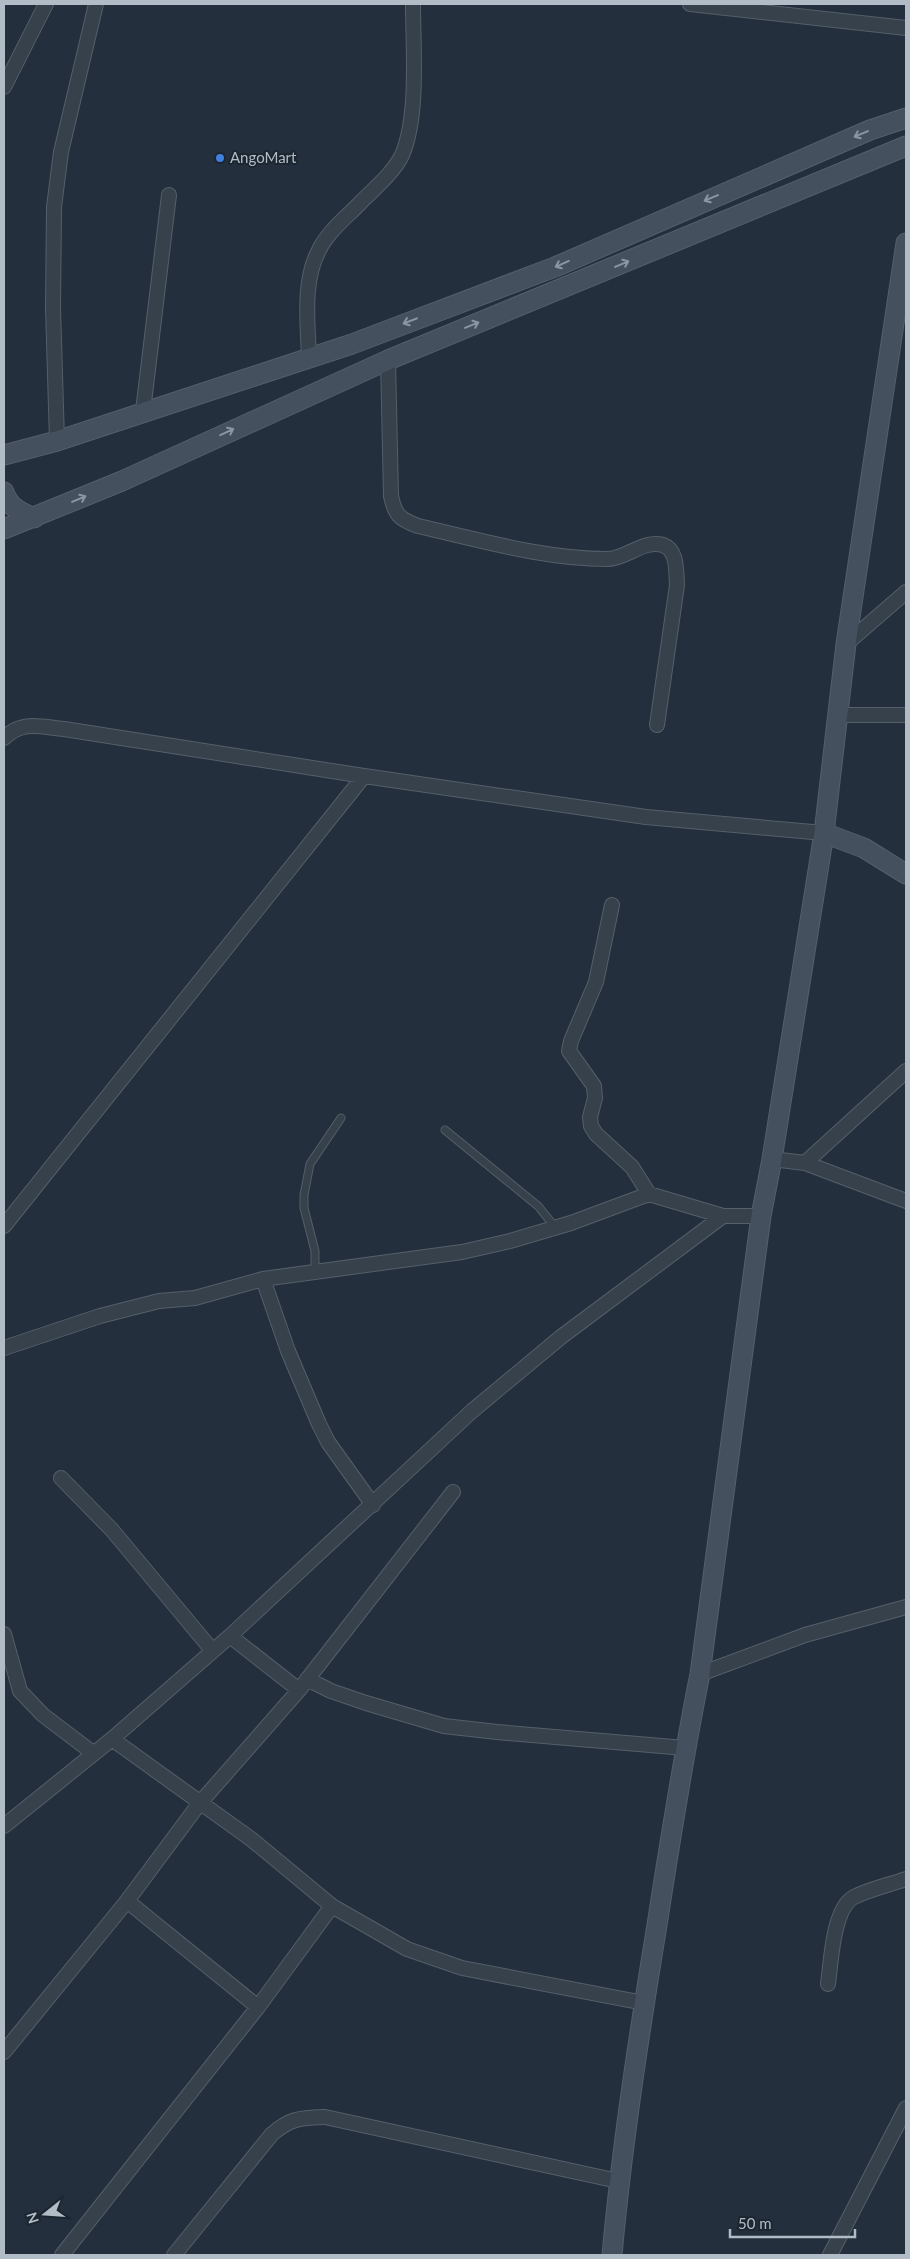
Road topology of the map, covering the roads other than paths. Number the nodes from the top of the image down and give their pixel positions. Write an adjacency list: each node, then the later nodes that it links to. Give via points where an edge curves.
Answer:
1 (46, 4): 6 (street)
2 (96, 4): 14 (street, via 61,152 54,207)
3 (413, 4): 11 (street, via 412,113 402,157 319,249 307,295)
4 (690, 4): 5 (street)
5 (906, 28)
6 (4, 87)
7 (906, 118): 11 (street, one-way to 11, via 861,134 555,267)
8 (906, 146): 12 (street, one-way to 8)
9 (169, 195): 13 (street)
10 (906, 243): 20 (street)
11 (309, 359): 13 (street)
12 (388, 360): 17 (street, one-way to 12); 23 (street, via 391,496 401,520 537,552 586,558 614,559 652,544 671,550 677,585)
13 (143, 411): 14 (street)
14 (57, 441): 15 (street)
15 (7, 458)
16 (4, 492): 17 (street, via 19,512)
17 (34, 518): 18 (street)
18 (4, 529)
19 (906, 592): 20 (street)
20 (846, 644): 21 (street)
21 (838, 715): 22 (street); 26 (street)
22 (906, 715)
23 (657, 725)
24 (4, 738): 25 (street, via 14,729 29,725)
25 (364, 776): 26 (street, via 646,817); 38 (street)
26 (824, 833): 27 (street, via 864,848); 32 (street)
27 (906, 874)
28 (612, 905): 34 (street, via 596,982 569,1051 594,1086 591,1126 632,1167)
29 (906, 1071): 33 (street)
30 (341, 1118): 40 (lane, via 310,1164 304,1195 304,1208 315,1251)
31 (445, 1130): 39 (lane, via 538,1206)
32 (772, 1159): 33 (street); 37 (street)
33 (805, 1163): 35 (street)
34 (648, 1194): 36 (street); 39 (street)
35 (906, 1200)
36 (723, 1216): 37 (street); 45 (street, via 561,1337 472,1411)
37 (761, 1216): 50 (street)
38 (4, 1226)
39 (555, 1227): 40 (street, via 462,1252)
40 (315, 1272): 41 (street)
41 (262, 1279): 42 (street, via 195,1298 159,1301 100,1316); 45 (street, via 319,1424)
42 (4, 1348)
43 (61, 1478): 49 (street, via 112,1530)
44 (453, 1492): 51 (street)
45 (373, 1505): 48 (street)
46 (906, 1607): 50 (street, via 805,1635)
47 (4, 1634): 54 (street, via 20,1690 43,1715)
48 (230, 1636): 49 (street); 51 (street)
49 (212, 1650): 52 (street)
50 (700, 1674): 53 (street)
51 (303, 1684): 53 (street, via 444,1726); 55 (street)
52 (112, 1738): 54 (street); 55 (street)
53 (686, 1748): 61 (street)
54 (93, 1753): 56 (street)
55 (200, 1804): 58 (street); 59 (street, via 251,1839)
56 (4, 1826)
57 (906, 1879): 60 (street, via 854,1897 843,1909 838,1921)
58 (127, 1901): 62 (street); 63 (street)
59 (332, 1906): 61 (street, via 407,1949 455,1966); 62 (street)
60 (828, 1984)
61 (644, 2004): 65 (street)
62 (258, 2007): 66 (street)
63 (4, 2052)
64 (906, 2108): 69 (street)
65 (618, 2181): 67 (street, via 325,2117 300,2118 285,2123 272,2134); 68 (street)
66 (62, 2255)
67 (174, 2255)
68 (612, 2255)
69 (830, 2255)

